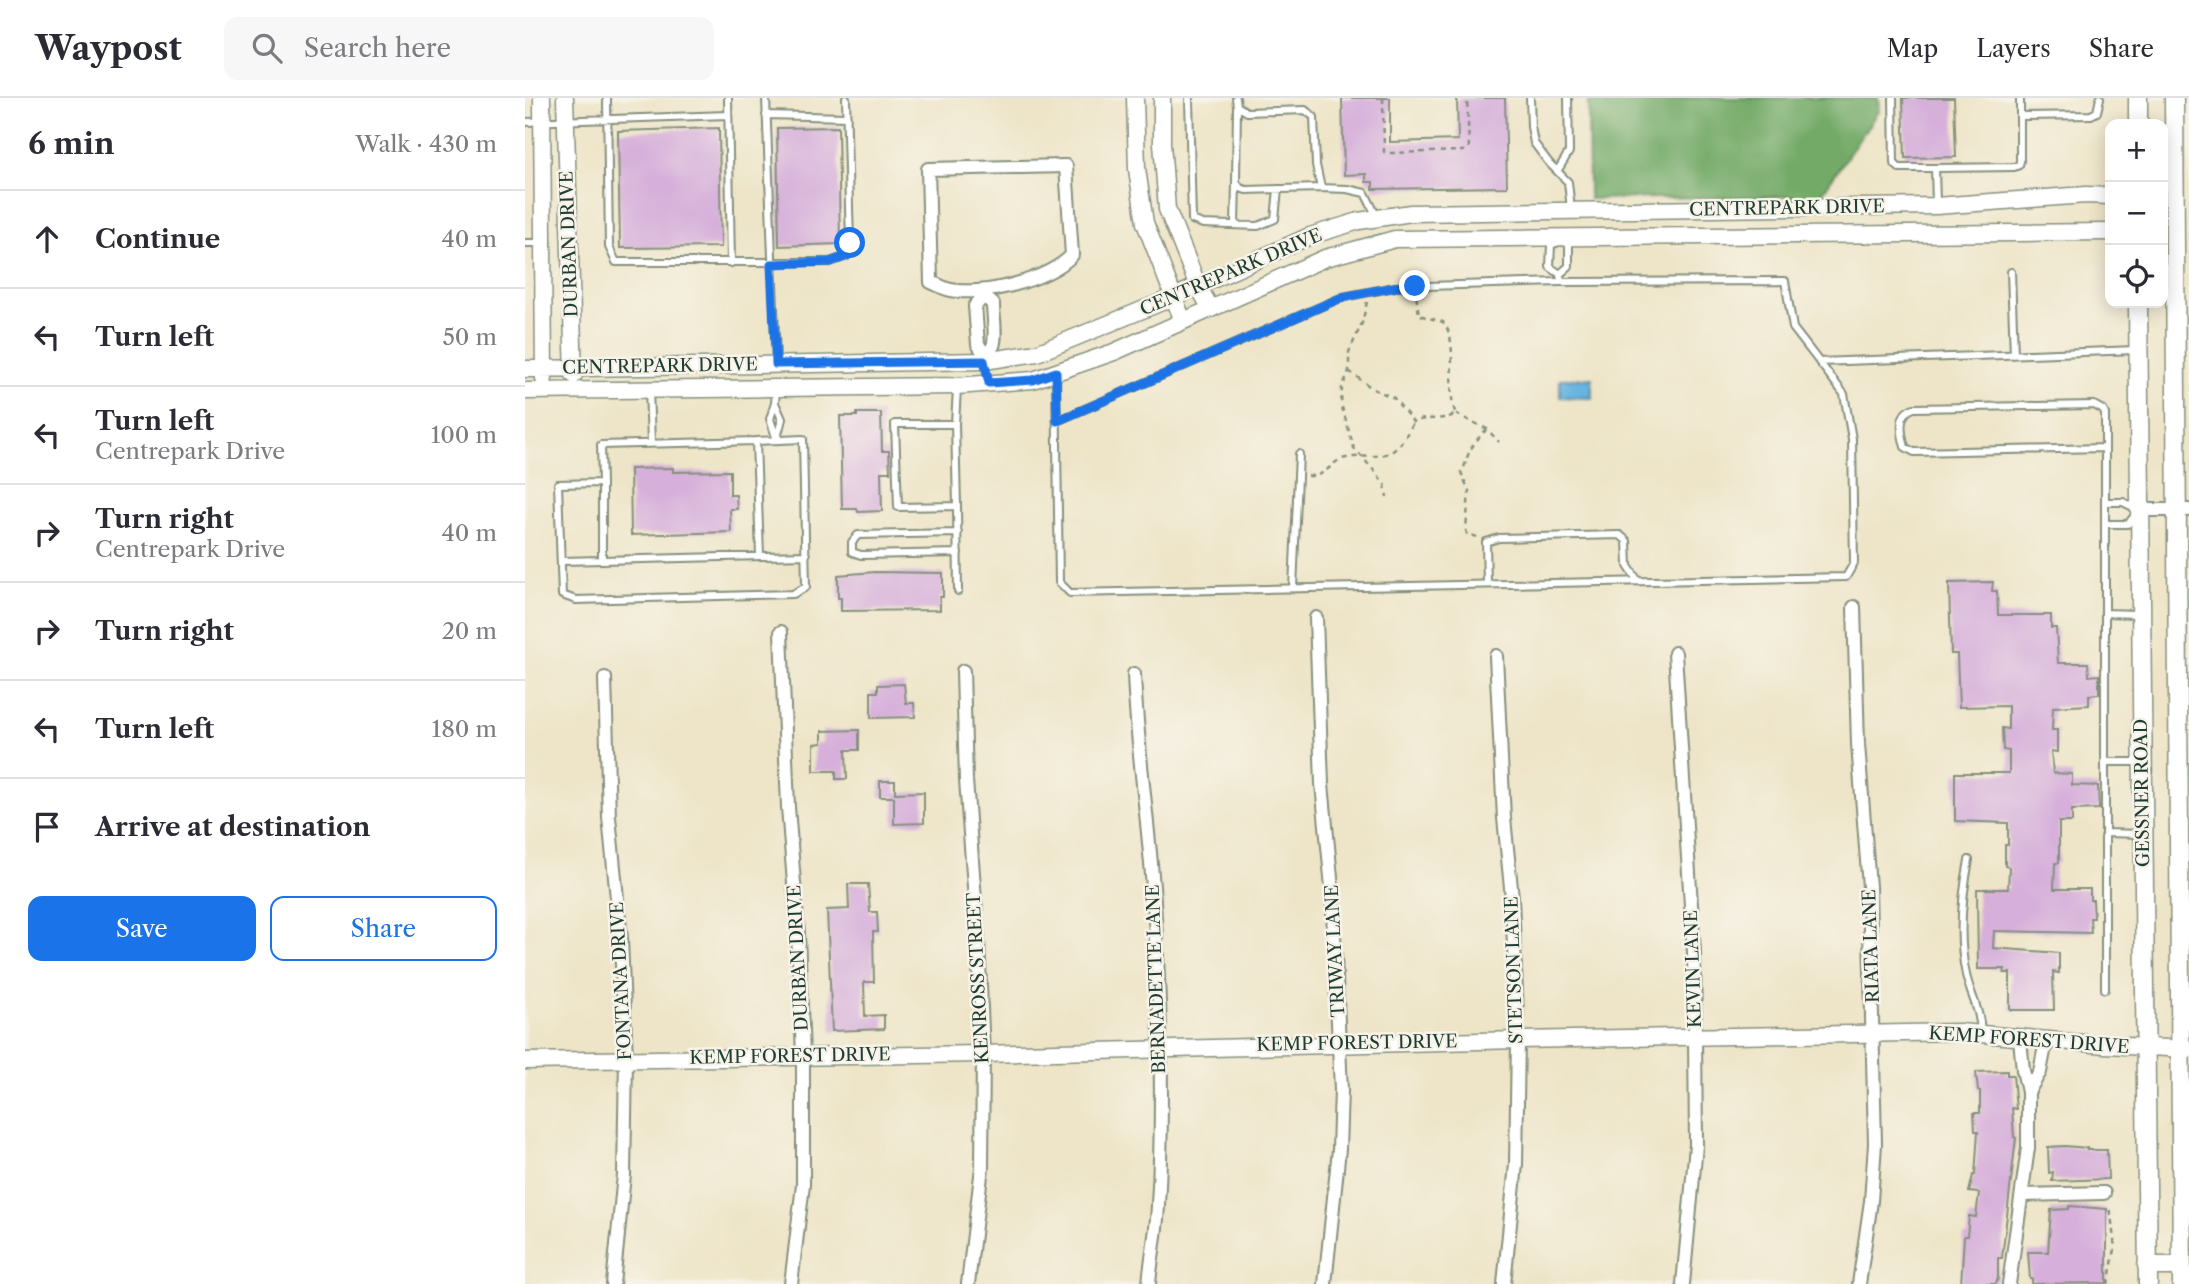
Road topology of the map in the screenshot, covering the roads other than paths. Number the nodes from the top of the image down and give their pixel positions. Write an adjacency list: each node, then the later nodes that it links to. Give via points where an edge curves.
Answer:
1 (542, 98): 25 (street, DURBAN DRIVE)
2 (565, 98): 23 (street, DURBAN DRIVE)
3 (607, 98): 22 (lane)
4 (728, 98): 18 (lane)
5 (766, 98): 19 (lane)
6 (846, 98): 21 (lane)
7 (1135, 98): 54 (street, via 1137,169 1145,223)
8 (1162, 98): 52 (street, via 1167,209)
9 (1189, 98): 38 (lane, via 1192,220)
10 (1530, 98): 28 (lane, via 1534,143)
11 (1568, 98): 28 (lane, via 1569,152)
12 (1893, 98): 27 (lane, via 1896,167)
13 (2020, 98): 20 (lane)
14 (2100, 98): 20 (lane, via 2097,112 2091,115)
15 (2138, 98): 24 (main road)
16 (2174, 98): 33 (main road, GESSNER ROAD)
17 (1236, 102): 29 (lane); 30 (lane, via 1247,112 1305,110 1314,117)
18 (728, 115): 22 (lane); 47 (lane)
19 (766, 115): 21 (lane); 48 (lane)
20 (2020, 116): 27 (lane, via 2019,165)
21 (847, 117): 48 (lane, via 847,256 830,262)
22 (607, 118): 23 (lane); 47 (lane, via 609,247 616,262)
23 (565, 119): 25 (lane); 63 (street, DURBAN DRIVE)
24 (2138, 119)
25 (542, 121): 26 (lane); 45 (street, DURBAN DRIVE)
26 (525, 122)
27 (1935, 168): 34 (lane)
28 (1558, 170): 36 (lane, via 1568,183)
29 (1235, 183): 31 (lane, via 1246,190); 38 (lane)
30 (1321, 188): 31 (lane); 37 (lane, via 1365,193)
31 (1278, 189): 38 (lane, via 1275,219 1258,226)
32 (2105, 196): 34 (street, CENTREPARK DRIVE)
33 (2169, 198): 39 (main road, GESSNER ROAD)
34 (1936, 206): 35 (street, CENTREPARK DRIVE); 40 (street)
35 (1750, 208): 36 (street, CENTREPARK DRIVE); 42 (street)
36 (1565, 211): 37 (street, CENTREPARK DRIVE, via 1411,213); 43 (street)
37 (1377, 218): 46 (street); 52 (street, CENTREPARK DRIVE, via 1310,236)
38 (1235, 225)
39 (2169, 230): 86 (main road, GESSNER ROAD)
40 (1937, 232): 41 (street, CENTREPARK DRIVE); 42 (street, CENTREPARK DRIVE)
41 (2105, 232)
42 (1751, 235): 43 (street, CENTREPARK DRIVE)
43 (1561, 239): 46 (street, CENTREPARK DRIVE, via 1395,239); 50 (lane, via 1569,244 1569,267); 50 (lane, via 1551,245 1550,256 1550,267)
44 (525, 243): 45 (lane)
45 (543, 243): 65 (street, DURBAN DRIVE)
46 (1381, 243): 56 (street, CENTREPARK DRIVE, via 1325,258)
47 (731, 263): 48 (lane)
48 (771, 264): 62 (lane)
49 (2011, 272): 59 (lane)
50 (1560, 274): 51 (lane)
51 (1561, 282): 61 (lane, via 1785,281 1793,328); 75 (lane, via 1395,287 1343,297)
52 (1198, 286): 54 (street, CENTREPARK DRIVE); 56 (street)
53 (984, 293): 53 (street, via 1063,266 1072,255 1066,166 928,169 931,282); 60 (street, via 993,304 993,345)
54 (1174, 297): 57 (street); 60 (street, CENTREPARK DRIVE, via 1037,354)
55 (2138, 308): 58 (main road, GESSNER ROAD)
56 (1211, 309): 57 (street, CENTREPARK DRIVE)
57 (1183, 321): 66 (street, CENTREPARK DRIVE)
58 (2138, 350): 59 (lane); 85 (main road, GESSNER ROAD)
59 (2014, 355): 61 (lane)
60 (985, 358): 62 (street, CENTREPARK DRIVE); 67 (street)
61 (1819, 362): 94 (lane, via 1844,394 1852,439 1854,563 1846,577)
62 (776, 364): 63 (street, CENTREPARK DRIVE); 69 (street)
63 (574, 368): 65 (street, CENTREPARK DRIVE); 72 (street, DURBAN DRIVE)
64 (525, 369): 65 (street, CENTREPARK DRIVE)
65 (544, 369): 71 (street, DURBAN DRIVE)
66 (1056, 372): 67 (street, CENTREPARK DRIVE, via 1033,380); 75 (lane)
67 (989, 383): 68 (street, CENTREPARK DRIVE)
68 (957, 386): 69 (street, CENTREPARK DRIVE); 76 (lane)
69 (776, 387): 70 (street, CENTREPARK DRIVE); 74 (lane)
70 (649, 389): 72 (street, CENTREPARK DRIVE); 79 (lane)
71 (544, 390): 72 (street, CENTREPARK DRIVE); 73 (street, CENTREPARK DRIVE)
72 (575, 390)
73 (525, 391)
74 (775, 403): 77 (lane, via 782,419); 77 (lane, via 769,419)
75 (1057, 421): 96 (lane, via 1059,582 1070,593)
76 (955, 424): 84 (lane); 84 (lane, via 895,424 898,507)
77 (777, 440): 78 (lane); 90 (lane, via 803,439)
78 (756, 441): 79 (lane); 91 (lane)
79 (651, 443): 82 (lane, via 601,445)
80 (2104, 448): 80 (lane, via 2105,414 2094,405 1914,408 1903,416 1905,447 1914,453); 83 (lane)
81 (1299, 454): 96 (lane)
82 (602, 483): 92 (lane); 93 (lane, via 558,484)
83 (2105, 502): 85 (lane, via 2123,502); 87 (lane)
84 (957, 506): 88 (lane)
85 (2139, 510): 86 (street); 87 (lane, via 2128,524); 100 (main road, GESSNER ROAD)
86 (2183, 510): 113 (main road, GESSNER ROAD)
87 (2105, 524): 99 (lane)
88 (958, 533): 89 (lane); 89 (lane, via 858,535 852,542 852,552 861,555)
89 (958, 553): 97 (lane)
90 (806, 555): 91 (lane); 93 (lane, via 806,587 793,594 576,600 562,595)
91 (760, 556): 92 (lane)
92 (602, 560): 93 (lane)
93 (562, 561)
94 (1638, 581): 95 (lane); 95 (lane, via 1628,566 1627,541 1620,535 1486,542)
95 (1487, 584): 96 (lane)
96 (1293, 588)
97 (958, 590)
98 (1854, 607): 115 (street, RIATA LANE)
99 (2106, 613): 100 (lane); 108 (lane)
100 (2140, 614): 109 (main road, GESSNER ROAD)
101 (1316, 618): 121 (street, TRIWAY LANE)
102 (781, 632): 126 (street, DURBAN DRIVE)
103 (1675, 653): 117 (street, KEVIN LANE)
104 (1496, 656): 119 (street, STETSON LANE)
105 (963, 671): 125 (street, KENROSS STREET, via 965,780)
106 (1135, 674): 122 (street, BERNADETTE LANE)
107 (605, 678): 127 (street, FONTANA DRIVE, via 609,817)
108 (2106, 762): 109 (lane); 110 (lane)
109 (2142, 762): 111 (main road, GESSNER ROAD)
110 (2106, 833): 111 (lane); 114 (lane)
111 (2143, 834): 123 (main road, GESSNER ROAD)
112 (1969, 860): 116 (lane, via 1962,898 1964,957)
113 (2184, 877): 124 (main road, GESSNER ROAD)
114 (2105, 989)
115 (1873, 1034): 116 (street, KEMP FOREST DRIVE); 117 (street, KEMP FOREST DRIVE); 141 (street, RIATA LANE, via 1875,1144)
116 (1981, 1035): 118 (street, KEMP FOREST DRIVE)
117 (1695, 1036): 119 (street, KEMP FOREST DRIVE); 140 (street, KEVIN LANE, via 1696,1145)
118 (2020, 1039): 120 (street, KEMP FOREST DRIVE); 129 (street)
119 (1518, 1040): 121 (street, KEMP FOREST DRIVE); 139 (street, STETSON LANE, via 1516,1164)
120 (2046, 1041): 123 (street, KEMP FOREST DRIVE); 129 (street, via 2040,1072)
121 (1339, 1044): 122 (street, KEMP FOREST DRIVE); 138 (street, TRIWAY LANE, via 1339,1149)
122 (1161, 1048): 125 (street, KEMP FOREST DRIVE); 137 (street, BERNADETTE LANE, via 1158,1207)
123 (2145, 1048): 124 (street, KEMP FOREST DRIVE); 133 (main road, GESSNER ROAD)
124 (2184, 1049): 132 (main road, GESSNER ROAD)
125 (983, 1054): 126 (street, KEMP FOREST DRIVE); 136 (street, KENROSS STREET, via 982,1167)
126 (803, 1055): 127 (street, KEMP FOREST DRIVE); 135 (street, DURBAN DRIVE, via 803,1185)
127 (626, 1059): 128 (street, KEMP FOREST DRIVE); 134 (street, FONTANA DRIVE, via 624,1186)
128 (525, 1061)
129 (2028, 1092): 131 (street)
130 (2104, 1193): 131 (street)
131 (2022, 1195): 142 (street)
132 (2185, 1272): 133 (main road)
133 (2148, 1275)
134 (613, 1284)
135 (791, 1284)
136 (968, 1284)
137 (1149, 1284)
138 (1325, 1284)
139 (1504, 1284)
140 (1683, 1284)
141 (1859, 1284)
142 (2009, 1284)

